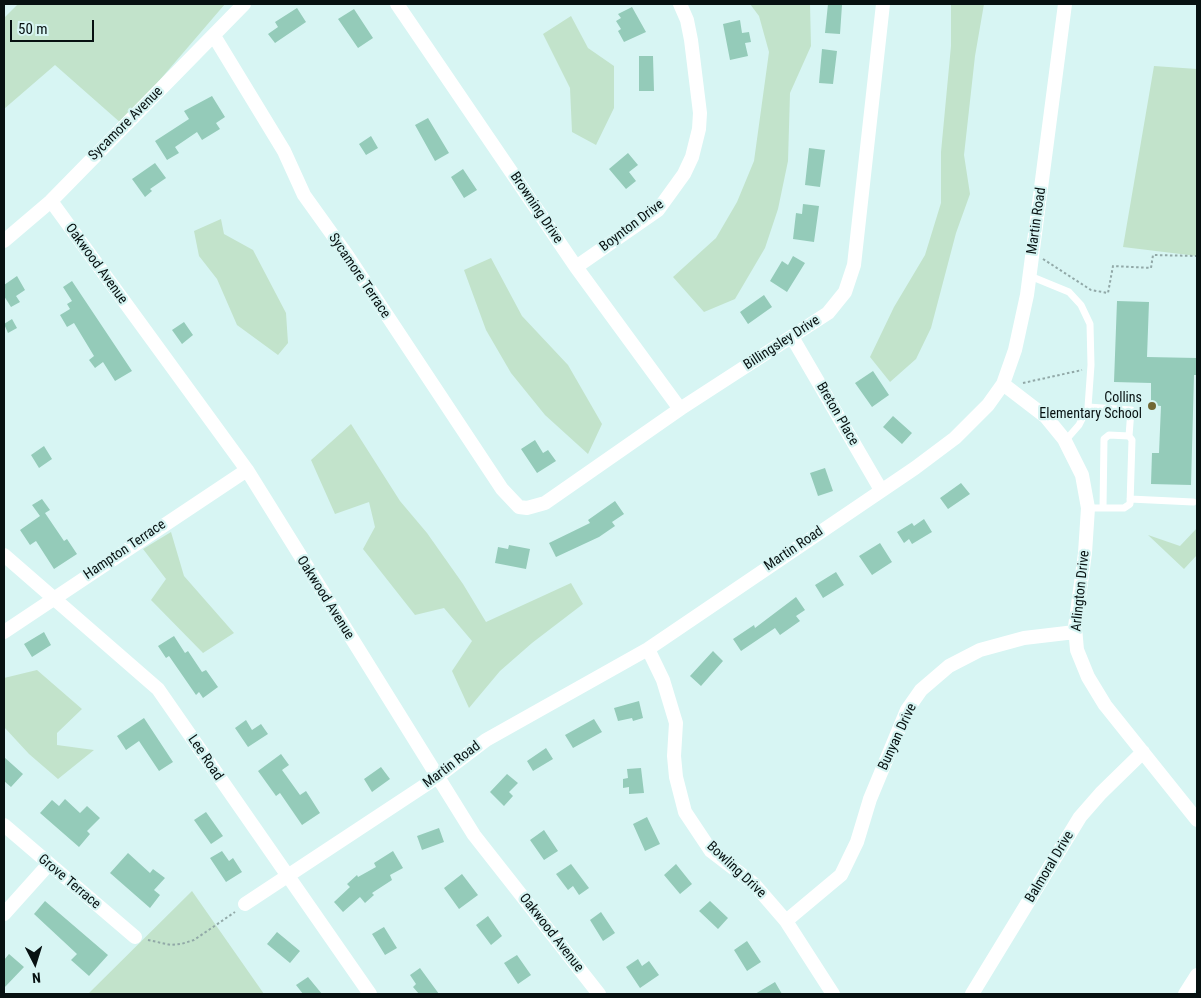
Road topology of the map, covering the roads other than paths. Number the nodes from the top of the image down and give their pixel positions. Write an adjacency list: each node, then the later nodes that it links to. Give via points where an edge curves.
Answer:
1 (244, 4): 6 (street, Sycamore Avenue)
2 (397, 4): 9 (street, Browning Drive)
3 (680, 4): 9 (street, Boynton Drive, via 691,40 700,113 692,157 658,210)
4 (883, 4): 11 (street, Billingsley Drive, via 854,265 844,292 828,313)
5 (1065, 4): 10 (street, Martin Road)
6 (214, 36): 7 (street, Sycamore Avenue); 21 (street, Sycamore Terrace, via 284,151 304,195 502,489)
7 (51, 201): 8 (street, Sycamore Avenue); 17 (street, Oakwood Avenue)
8 (4, 238)
9 (576, 267): 14 (street, Browning Drive)
10 (1030, 276): 12 (street, Martin Road, via 1015,350); 13 (lane, via 1069,292 1081,305 1090,324)
11 (792, 337): 14 (street, Billingsley Drive); 18 (street, Breton Place)
12 (1003, 384): 16 (street, Arlington Drive, via 1046,417); 18 (street, Martin Road, via 988,405 955,438)
13 (1088, 407): 15 (lane, via 1130,410); 16 (lane, via 1079,425)
14 (680, 409): 21 (street, Billingsley Drive, via 545,503)
15 (1129, 436): 19 (lane, via 1132,440); 23 (lane, via 1104,439)
16 (1065, 441): 22 (street, Arlington Drive, via 1082,475)
17 (247, 470): 25 (street, Hampton Terrace); 30 (street, Oakwood Avenue)
18 (882, 490): 28 (street, Martin Road)
19 (1130, 499): 20 (lane); 23 (lane, via 1130,504 1124,508)
20 (1193, 502)
21 (519, 507)
22 (1088, 508): 23 (lane); 27 (street, Arlington Drive)
23 (1103, 508)
24 (4, 555): 25 (street, Lee Road)
25 (53, 598): 26 (street, Hampton Terrace); 34 (street, Lee Road, via 158,689)
26 (4, 632)
27 (1075, 632): 29 (street, Arlington Drive, via 1077,650 1088,677 1105,705); 37 (street, Bunyan Drive, via 1024,638 980,650 949,666 921,690 908,710 870,799 857,842 840,875)
28 (648, 649): 30 (street, Martin Road, via 486,740); 37 (street, Bowling Drive, via 663,680 676,723 674,756 684,812 711,851 754,884)
29 (1143, 752): 31 (street, Arlington Drive); 43 (street, Balmoral Drive, via 1080,817)
30 (436, 778): 34 (street, Martin Road); 41 (street, Oakwood Avenue, via 474,835)
31 (1197, 820)
32 (4, 825): 33 (street, Grove Terrace)
33 (48, 864): 36 (street); 38 (street, Grove Terrace)
34 (286, 876): 35 (street, Martin Road); 40 (street, Lee Road)
35 (245, 904)
36 (4, 914)
37 (786, 921): 42 (street, Bowling Drive)
38 (135, 937)
39 (1197, 975): 44 (street)
40 (370, 994)
41 (599, 994)
42 (833, 994)
43 (972, 994)
44 (1185, 994)

